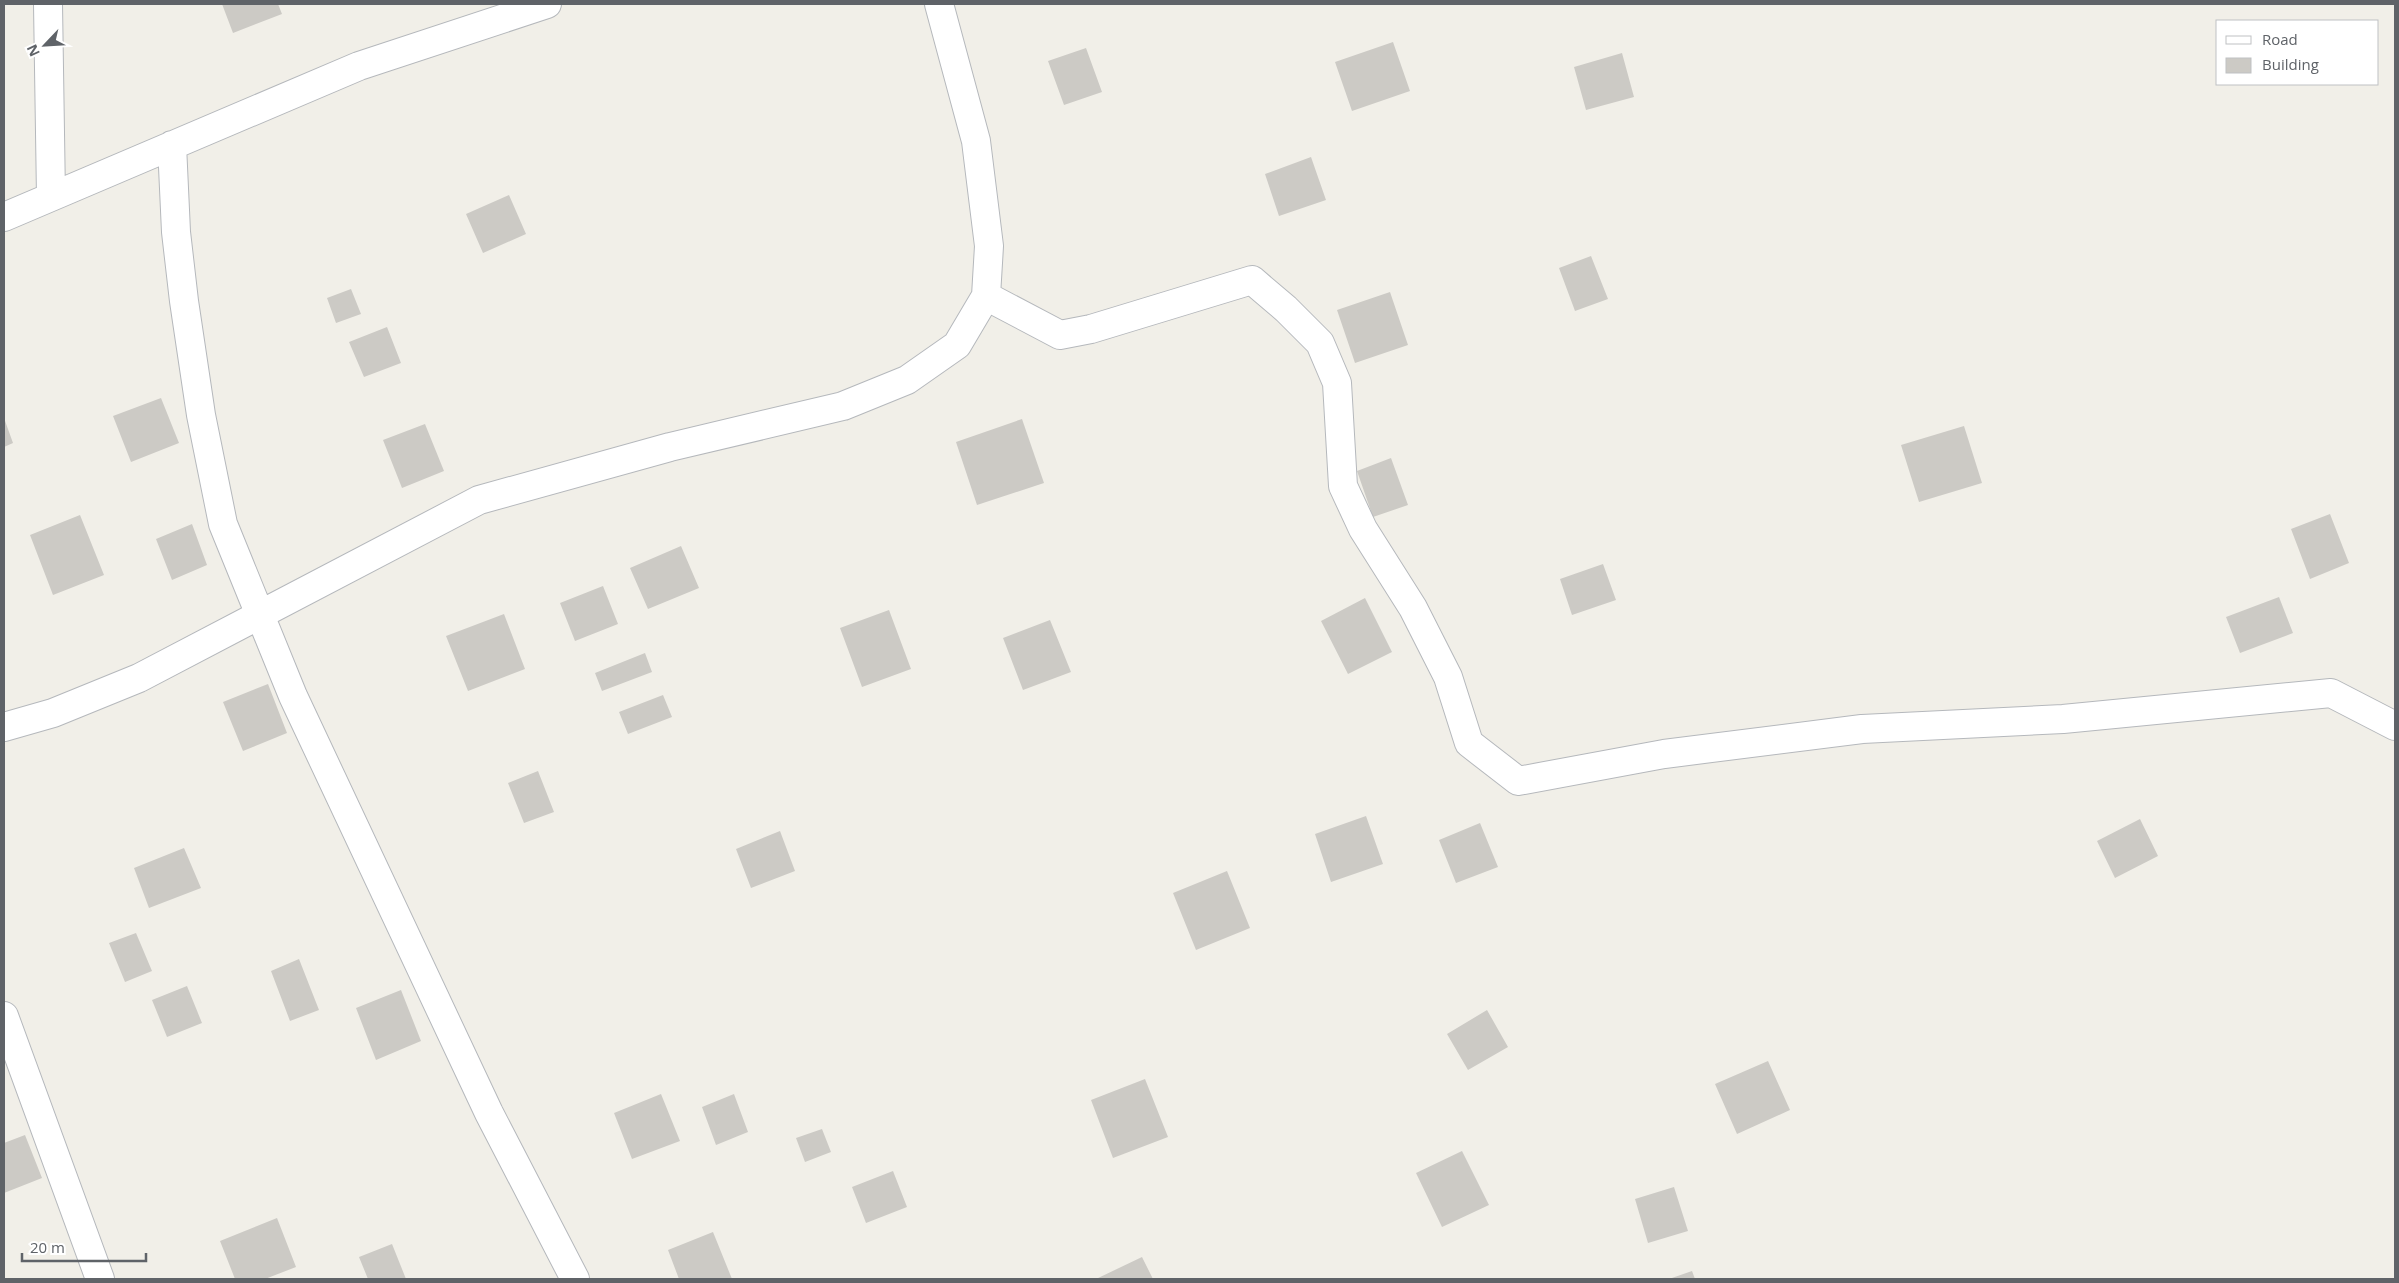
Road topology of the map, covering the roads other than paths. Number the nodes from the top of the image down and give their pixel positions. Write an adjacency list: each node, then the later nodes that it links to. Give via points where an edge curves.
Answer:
1 (48, 4): 5 (street)
2 (547, 4): 4 (street, via 358,66)
3 (939, 4): 7 (street, via 976,141 989,246)
4 (172, 146): 5 (street); 8 (street, via 176,232 201,415 223,524)
5 (51, 197): 6 (street)
6 (4, 217)
7 (986, 296): 8 (street, via 957,345 907,380 843,406 670,447 479,500); 9 (street, via 1060,335 1091,329 1252,280 1286,309 1320,342 1337,383 1343,486 1363,530 1413,608 1444,668 1469,743 1518,781 1664,754 1862,729 2063,719 2332,693)
8 (260, 615): 10 (street, via 139,678 53,714); 13 (street, via 293,696 484,1104)
9 (2395, 726)
10 (4, 727)
11 (4, 1016): 12 (street)
12 (100, 1279)
13 (575, 1279)

